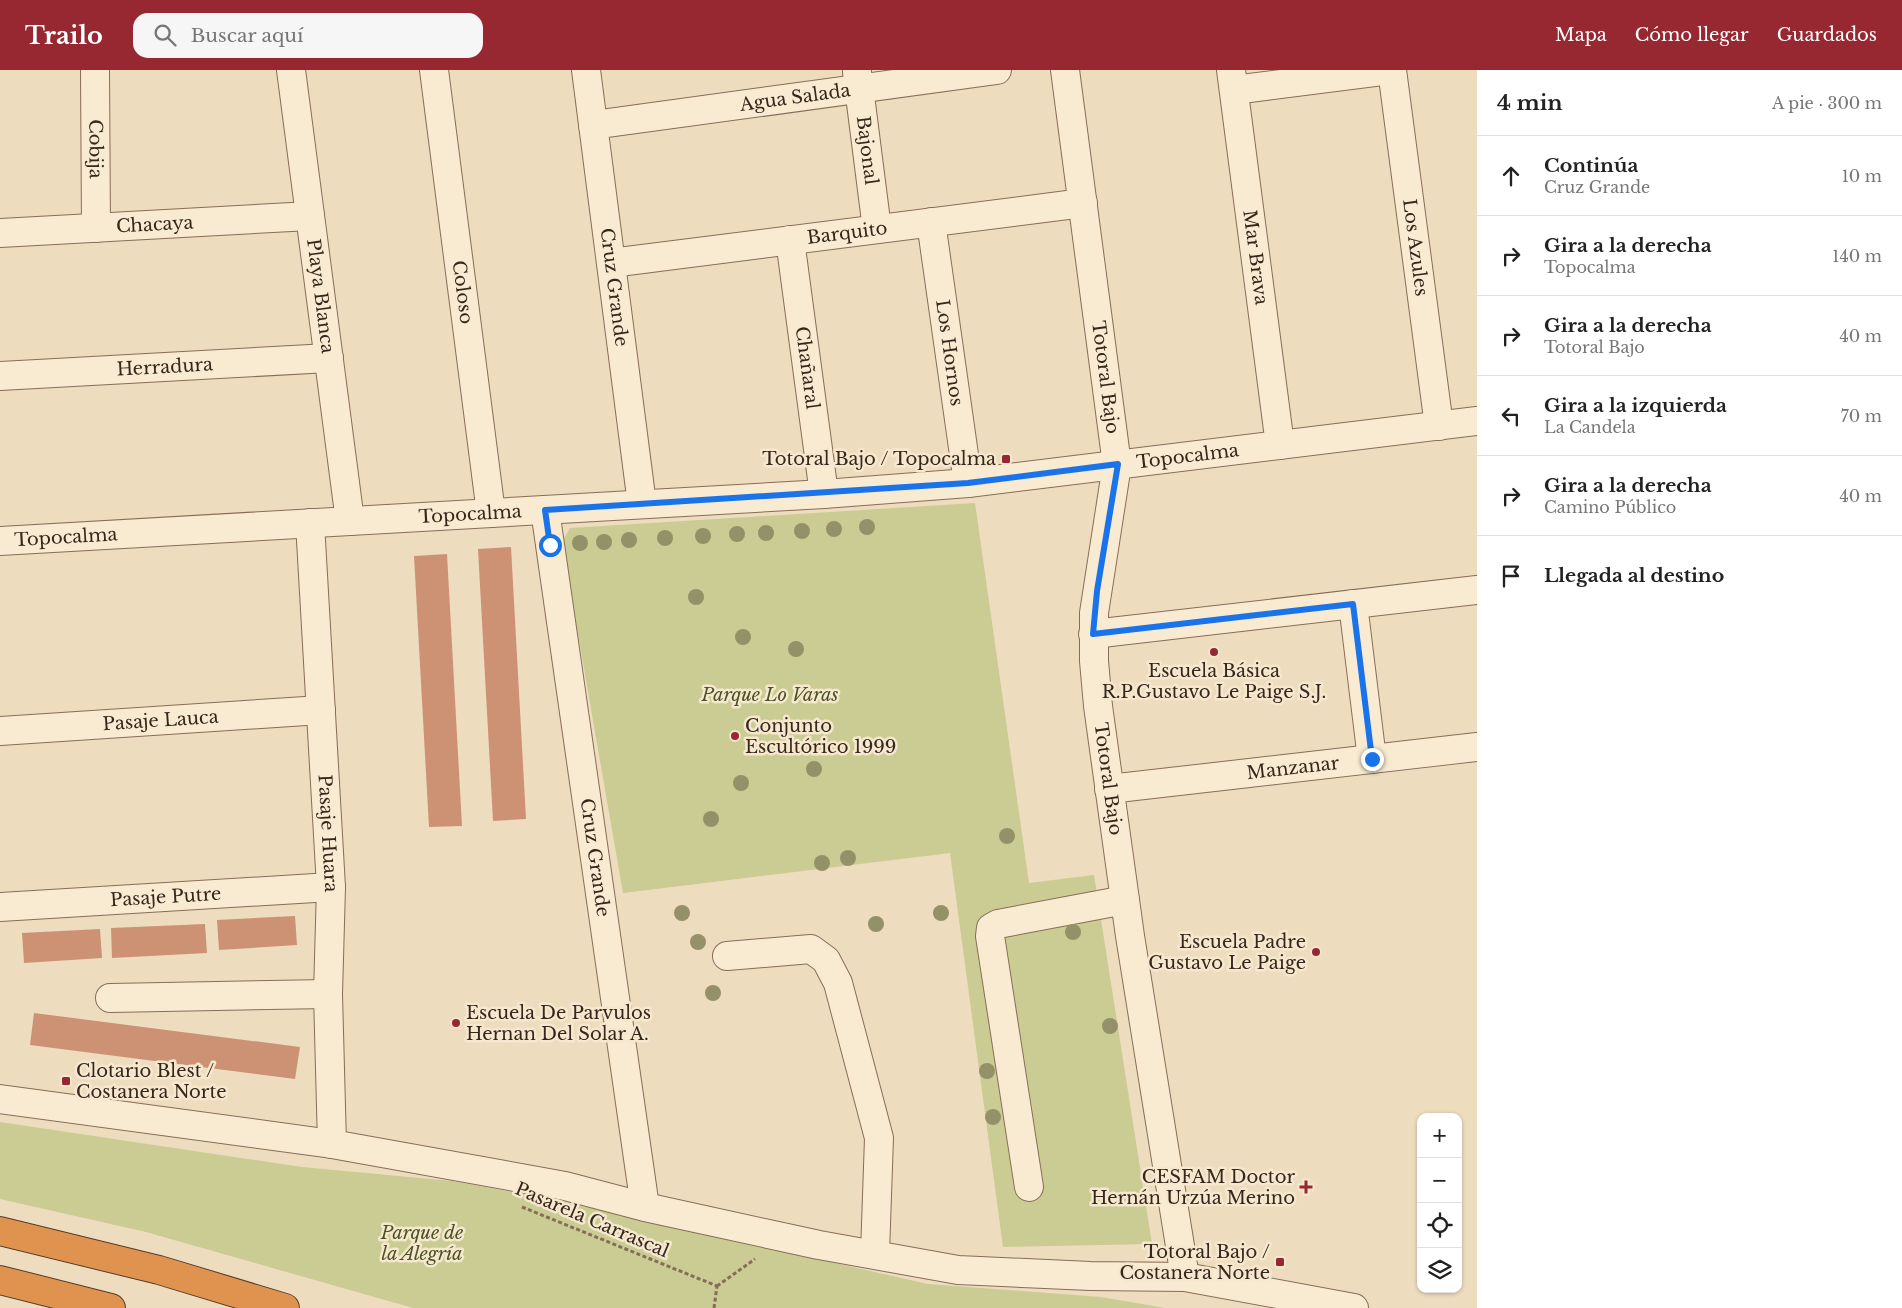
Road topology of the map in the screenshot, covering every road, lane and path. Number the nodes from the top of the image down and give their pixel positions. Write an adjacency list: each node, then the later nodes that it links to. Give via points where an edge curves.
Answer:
1 (95, 70): 14 (street, Cobija)
2 (291, 70): 12 (street, Playa Blanca)
3 (434, 70): 29 (street, Coloso)
4 (586, 70): 10 (street, Cruz Grande)
5 (997, 70): 8 (street, Agua Salada)
6 (1065, 70): 11 (street, Totoral Bajo)
7 (1391, 70): 9 (street); 22 (street, Los Azules)
8 (858, 79): 10 (street, Agua Salada); 15 (street, Bajonal)
9 (1232, 80): 23 (street, Mar Brava)
10 (593, 125): 18 (street, Cruz Grande)
11 (1082, 203): 13 (street, Barquito); 24 (street, Totoral Bajo)
12 (310, 216): 14 (street, Chacaya); 19 (street, Playa Blanca)
13 (931, 222): 15 (street, Barquito); 25 (street, Los Hornos)
14 (96, 228): 16 (street, Chacaya)
15 (877, 229): 17 (street, Barquito)
16 (0, 233)
17 (790, 240): 18 (street, Barquito); 26 (street, Chañaral)
18 (611, 263): 27 (street, Cruz Grande)
19 (329, 358): 20 (street, Herradura); 30 (street, Playa Blanca)
20 (0, 376)
21 (1477, 421): 22 (street, Topocalma)
22 (1439, 426): 23 (street, Topocalma)
23 (1280, 445): 24 (street, Topocalma)
24 (1118, 464): 25 (street, Topocalma); 35 (street, Totoral Bajo)
25 (968, 483): 26 (street, Topocalma)
26 (824, 494): 27 (street, Topocalma)
27 (642, 504): 28 (street, Topocalma)
28 (545, 510): 29 (street, Topocalma); 51 (street, Cruz Grande)
29 (491, 513): 30 (street, Topocalma)
30 (350, 521): 31 (street, Topocalma)
31 (310, 524): 32 (street, Topocalma); 36 (street, Pasaje Huara)
32 (0, 541)
33 (1477, 590): 34 (street)
34 (1353, 604): 35 (street); 39 (street)
35 (1093, 634): 40 (street, Totoral Bajo)
36 (321, 710): 37 (street, Pasaje Lauca); 41 (street, Pasaje Huara)
37 (0, 731)
38 (1477, 746): 39 (street, Manzanar)
39 (1372, 759): 40 (street, Manzanar)
40 (1109, 789): 42 (street, Totoral Bajo)
41 (331, 887): 43 (street, Pasaje Putre); 45 (street, Pasaje Huara)
42 (1124, 900): 49 (street, via 991,928); 55 (street, Totoral Bajo)
43 (0, 907)
44 (727, 956): 53 (street, via 811,949 826,960 838,983 879,1138)
45 (328, 994): 46 (street); 48 (street, Pasaje Huara)
46 (110, 998)
47 (0, 1099): 48 (street)
48 (332, 1144): 51 (street, via 564,1186)
49 (1029, 1187)
50 (520, 1207): 57 (path, Pasarela Carrascal)
51 (645, 1207): 53 (street, via 819,1245)
52 (0, 1230): 59 (highway, via 151,1268)
53 (875, 1253): 55 (street, via 958,1270)
54 (756, 1258): 57 (path)
55 (1185, 1277): 61 (street)
56 (0, 1280): 58 (highway)
57 (717, 1286): 60 (path)
58 (111, 1308)
59 (285, 1308)
60 (714, 1308)
61 (1354, 1308)

